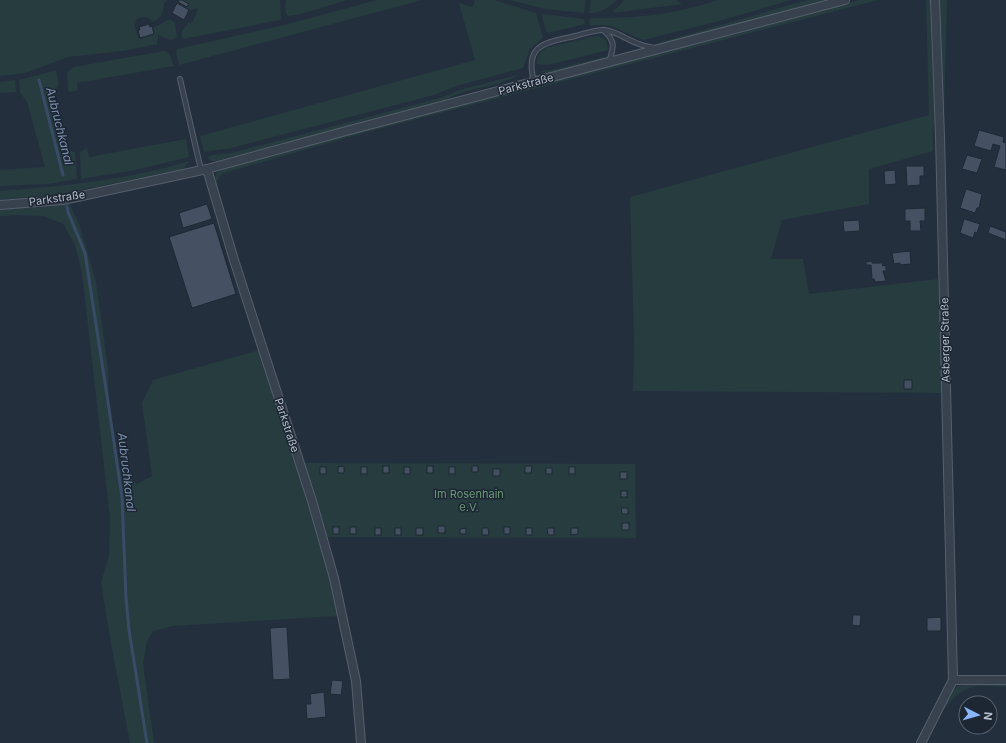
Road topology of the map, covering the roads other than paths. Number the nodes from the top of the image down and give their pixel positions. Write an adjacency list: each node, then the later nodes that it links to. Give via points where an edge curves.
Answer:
1 (845, 0): 4 (street, Parkstraße)
2 (935, 0): 10 (street, Asberger Straße)
3 (603, 30): 4 (lane); 5 (lane, via 610,36 613,44); 7 (lane, via 547,42 538,48 531,66)
4 (659, 49): 5 (street, Parkstraße)
5 (609, 62): 7 (street, Parkstraße)
6 (180, 79): 8 (lane)
7 (534, 82): 8 (street, Parkstraße)
8 (204, 170): 9 (street, Parkstraße, via 62,200); 12 (street, Parkstraße, via 312,501 332,571 357,684)
9 (0, 206)
10 (953, 680): 11 (street); 13 (street)
11 (1006, 680)
12 (361, 743)
13 (921, 743)

